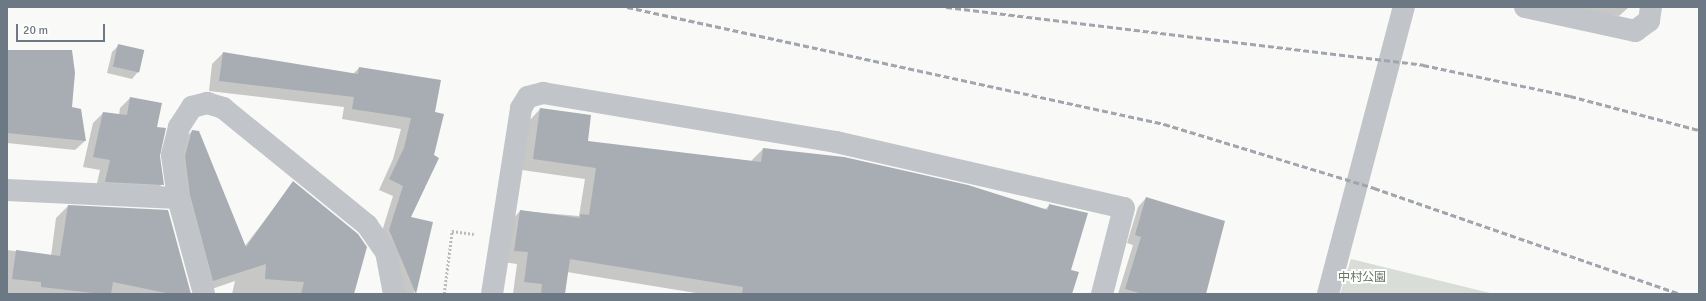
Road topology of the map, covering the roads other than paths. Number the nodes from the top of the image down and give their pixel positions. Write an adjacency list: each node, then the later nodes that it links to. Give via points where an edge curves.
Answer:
1 (1404, 7): 10 (street)
2 (1525, 7): 3 (street, via 1635,31 1649,21)
3 (1651, 7)
4 (7, 190): 5 (street)
5 (178, 198): 6 (street); 7 (street, via 172,155 179,127 192,107 207,103 223,108 367,224 386,252 394,280)
6 (204, 294)
7 (394, 294)
8 (492, 294): 9 (street, via 521,108 528,96 543,93 836,142 1124,208)
9 (1102, 294)
10 (1328, 294)

